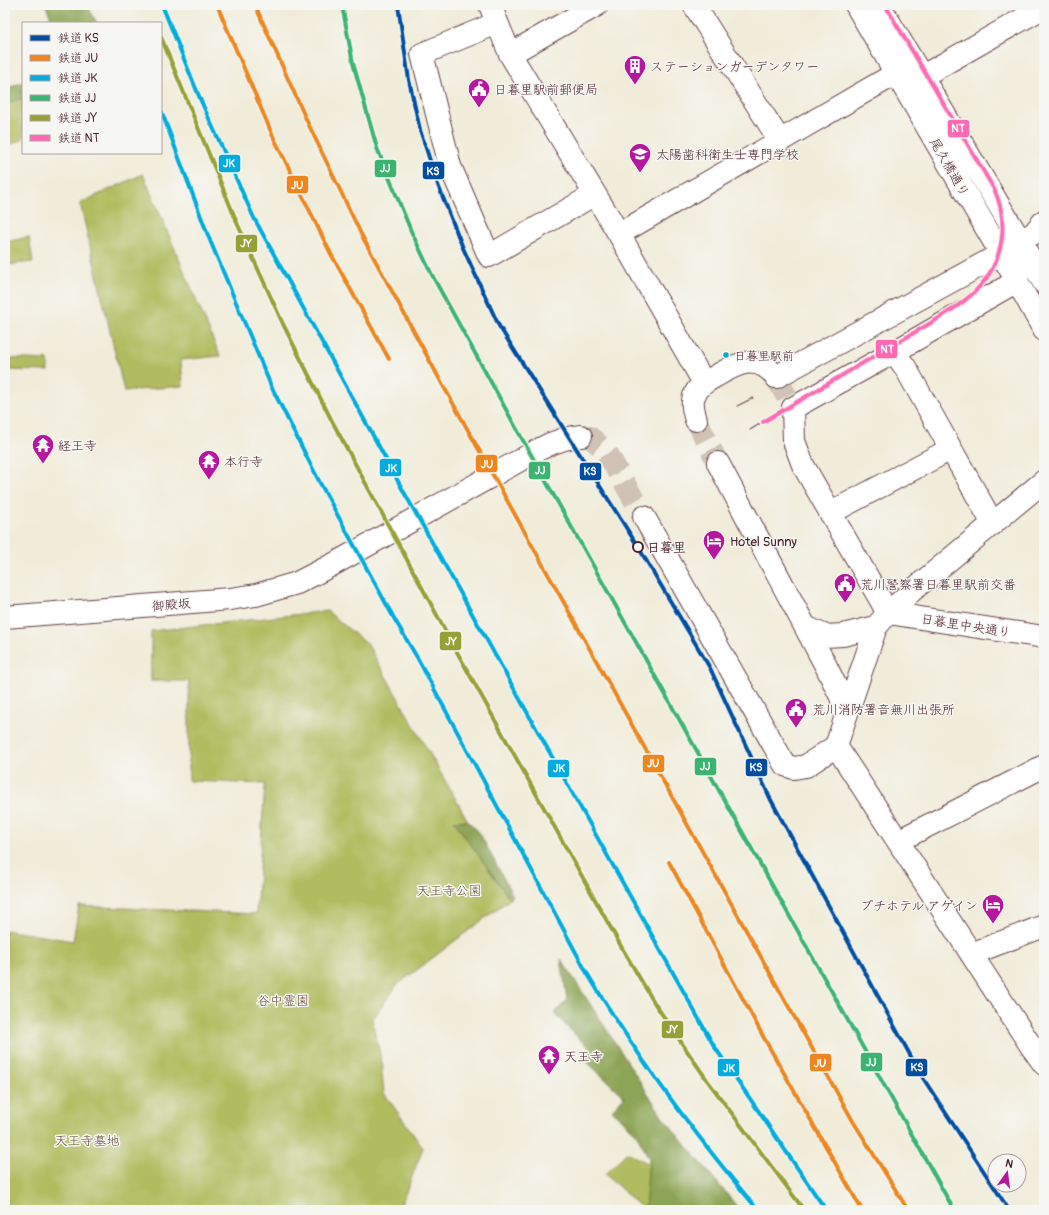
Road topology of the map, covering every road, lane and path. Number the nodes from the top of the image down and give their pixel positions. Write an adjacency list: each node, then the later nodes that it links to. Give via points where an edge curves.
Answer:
1 (597, 5): 7 (street)
2 (694, 5): 10 (street)
3 (856, 5): 8 (street, 尾久橋通り)
4 (878, 5): 9 (street, 尾久橋通り)
5 (1044, 7): 9 (street)
6 (494, 14): 7 (street); 11 (street, via 422,54 450,166 488,256)
7 (510, 54): 11 (street)
8 (896, 74): 10 (street); 15 (street, 尾久橋通り)
9 (921, 77): 14 (street, 尾久橋通り)
10 (780, 141): 13 (street)
11 (595, 194): 13 (street)
12 (1044, 221): 14 (street, via 1034,233)
13 (619, 234): 20 (street)
14 (1021, 242): 15 (street); 16 (street); 17 (street, 尾久橋通り)
15 (1001, 254): 16 (street, 尾久橋通り); 20 (street, via 776,377 764,365 751,362 732,367)
16 (1017, 281): 18 (street, 尾久橋通り); 19 (street)
17 (1044, 283)
18 (1044, 330)
19 (894, 352): 23 (street); 26 (street, via 793,408 793,430 797,450)
20 (704, 383): 21 (street, via 693,398)
21 (696, 420)
22 (581, 436): 29 (street, 御殿坂, via 552,442 540,448 332,566 297,583 256,595 230,599)
23 (951, 449): 26 (street); 28 (street)
24 (718, 463): 31 (street)
25 (1044, 481): 28 (street)
26 (830, 513): 30 (street)
27 (644, 517): 34 (street, via 785,765 794,768 806,766)
28 (993, 524): 30 (street)
29 (5, 617)
30 (882, 620): 31 (street, via 843,635 825,636); 32 (street, 日暮里中央通り); 33 (street)
31 (806, 627): 33 (street, via 841,696)
32 (1044, 637)
33 (846, 716): 34 (street)
34 (836, 746): 36 (street)
35 (1044, 766): 36 (street)
36 (898, 841): 38 (street)
37 (1044, 926): 38 (street)
38 (971, 954): 39 (street)
39 (1044, 1064)

